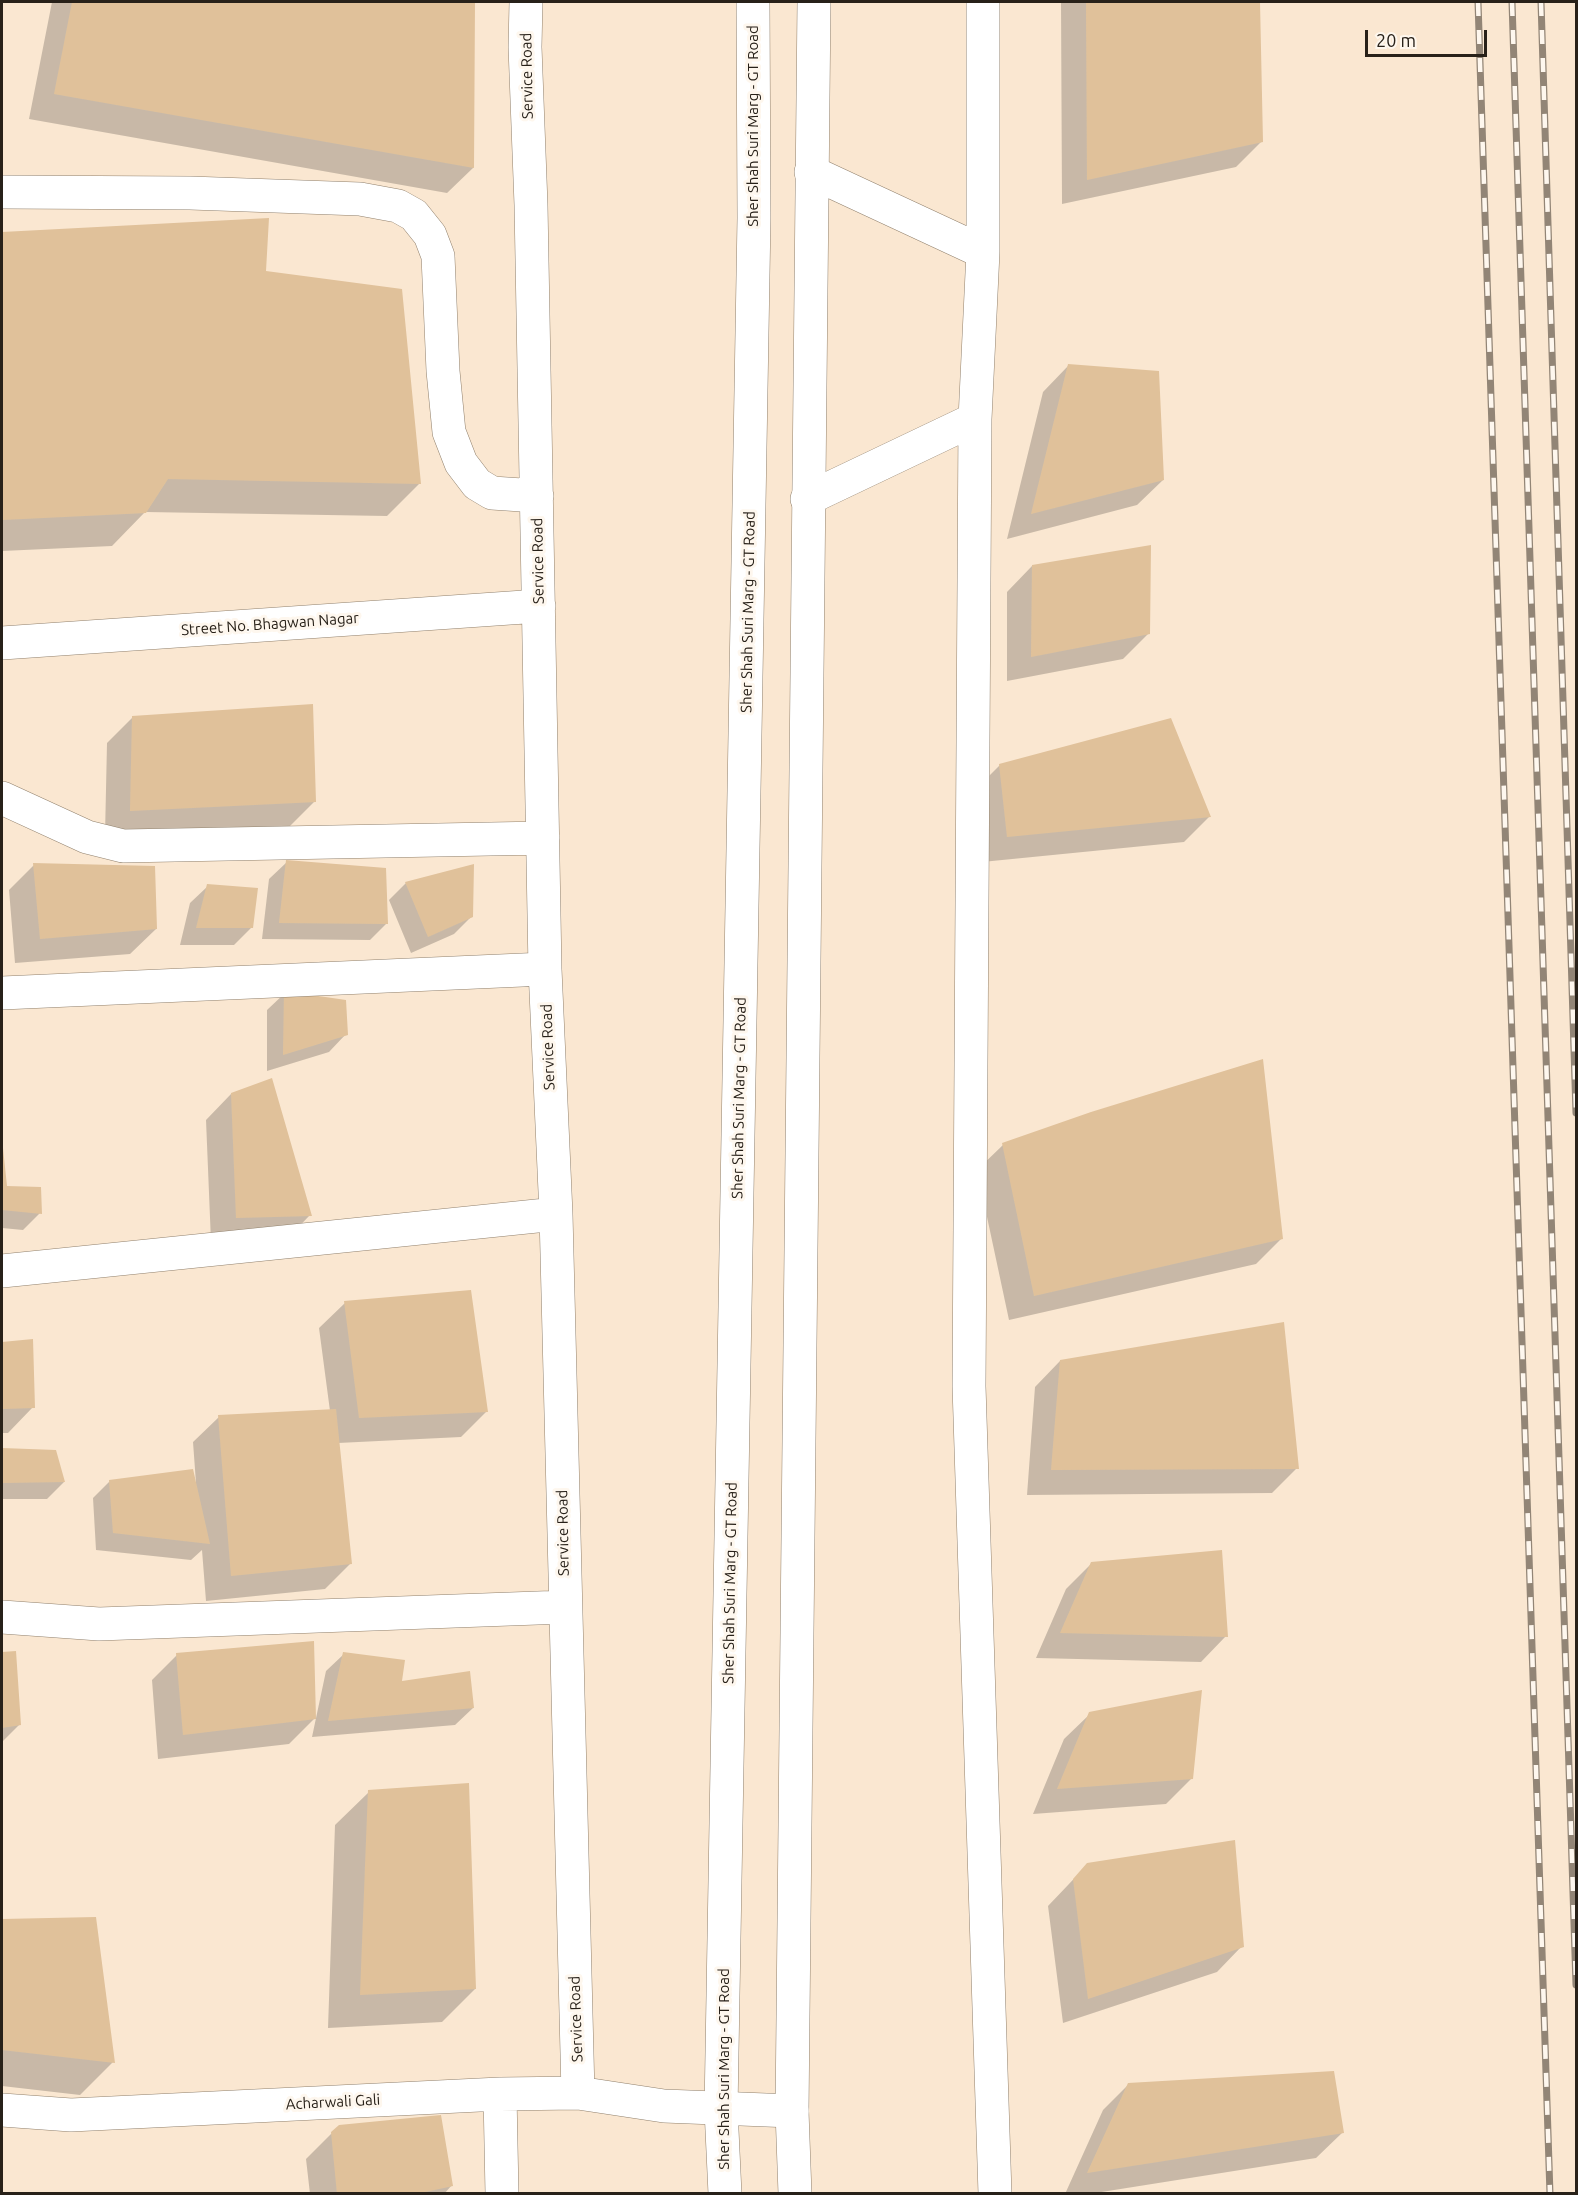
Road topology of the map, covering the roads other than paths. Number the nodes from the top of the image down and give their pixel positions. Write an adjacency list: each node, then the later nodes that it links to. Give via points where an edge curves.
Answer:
1 (526, 2): 9 (street, Service Road)
2 (753, 2): 23 (street, Sher Shah Suri Marg - GT Road, via 754,218)
3 (814, 2): 5 (street)
4 (982, 2): 7 (street)
5 (812, 172): 7 (street); 10 (street)
6 (2, 192): 9 (street, via 360,199 398,206 414,215 430,235 438,256 449,432 461,463 477,484 492,493)
7 (983, 252): 8 (street)
8 (975, 419): 10 (street); 29 (street, via 969,1386)
9 (537, 496): 11 (street, Service Road)
10 (807, 499): 25 (street)
11 (539, 606): 12 (street, Street No. Bhagwan Nagar); 14 (street, Service Road)
12 (2, 643)
13 (2, 798): 14 (street, via 87,837 123,846)
14 (543, 838): 15 (street, Service Road)
15 (545, 969): 16 (street); 17 (street, Service Road)
16 (2, 993)
17 (556, 1214): 18 (street); 19 (street, Service Road)
18 (2, 1271)
19 (565, 1607): 20 (street, via 99,1624); 21 (street, Service Road)
20 (2, 1617)
21 (578, 2093): 22 (street, Acharwali Gali); 23 (street, Acharwali Gali, via 664,2106)
22 (500, 2094): 24 (street, Acharwali Gali, via 71,2115); 26 (street)
23 (721, 2109): 25 (street, Acharwali Gali); 27 (street, Sher Shah Suri Marg - GT Road)
24 (2, 2110)
25 (792, 2111): 28 (street)
26 (502, 2193)
27 (725, 2193)
28 (795, 2193)
29 (995, 2193)

